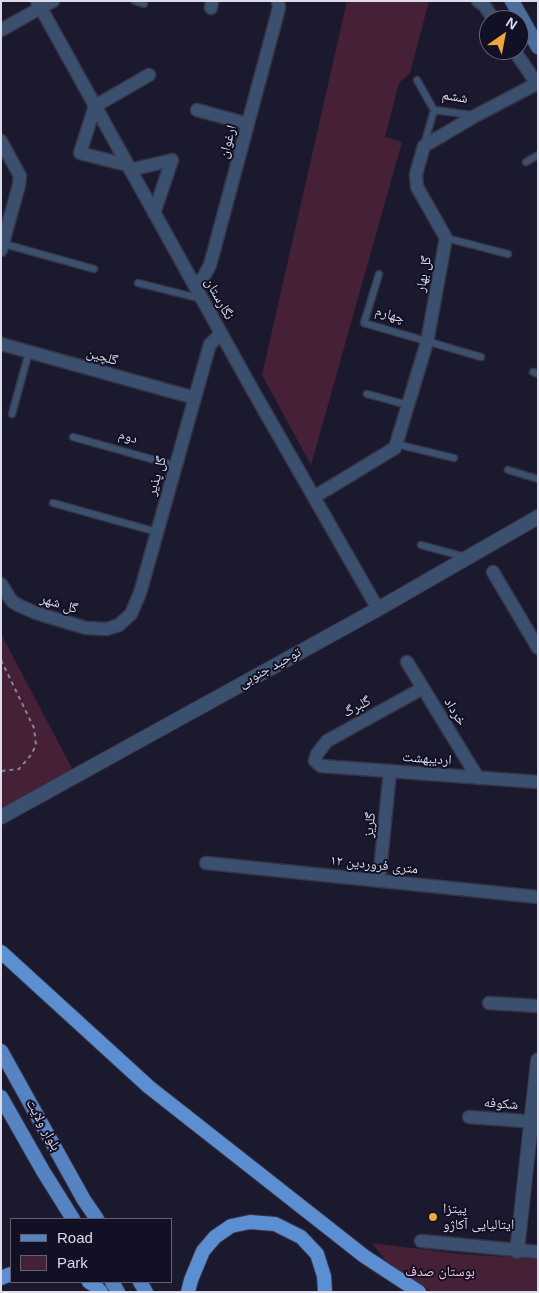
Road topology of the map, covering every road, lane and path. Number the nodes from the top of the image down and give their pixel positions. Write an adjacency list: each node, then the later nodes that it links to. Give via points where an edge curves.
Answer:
1 (53, 1): 7 (street)
2 (135, 1): 6 (lane)
3 (278, 1): 19 (street, ارغوان, via 279,8)
4 (478, 1): 8 (street)
5 (512, 1): 10 (main road)
6 (144, 4)
7 (40, 5): 9 (street); 15 (street, نگارستان)
8 (487, 10)
9 (1, 30)
10 (538, 46)
11 (521, 60): 14 (street)
12 (149, 75): 15 (street)
13 (417, 80): 17 (lane, ششم)
14 (537, 83): 18 (street)
15 (95, 106): 24 (street, نگارستان); 24 (street, via 80,153)
16 (197, 110): 19 (street)
17 (434, 110): 18 (lane, ششم); 21 (lane)
18 (475, 116): 21 (street)
19 (248, 124): 32 (street, ارغوان, via 210,265 203,278)
20 (1, 141): 27 (street, via 20,176)
21 (424, 146): 26 (street, via 416,174 417,186)
22 (538, 155): 23 (lane)
23 (526, 162)
24 (129, 167): 25 (street, نگارستان); 25 (street, via 172,160)
25 (154, 212): 32 (street, نگارستان)
26 (446, 238): 28 (lane); 35 (street, گل بهار)
27 (2, 246): 29 (lane)
28 (508, 254)
29 (94, 269)
30 (379, 274): 35 (lane, چهارم, via 364,323)
31 (138, 283): 33 (lane)
32 (194, 285): 33 (street, نگارستان)
33 (202, 299): 34 (street, نگارستان)
34 (221, 334): 40 (street, گل پذیر, via 210,344); 49 (street, نگارستان)
35 (427, 342): 38 (lane); 41 (street, گل بهار)
36 (1, 344): 37 (street, گلچین)
37 (29, 352): 40 (street, گلچین); 42 (lane)
38 (481, 357)
39 (367, 394): 41 (lane)
40 (195, 398): 46 (street, گل پذیر)
41 (408, 405): 44 (street, گل بهار)
42 (12, 414)
43 (73, 438): 46 (lane, دوم)
44 (396, 444): 45 (lane); 49 (street, via 395,448)
45 (454, 458)
46 (176, 466): 52 (street, گل پذیر)
47 (508, 470): 48 (lane)
48 (538, 479)
49 (314, 497): 57 (street, نگارستان)
50 (53, 503): 52 (lane)
51 (538, 517): 54 (street, توحید جنوبی)
52 (157, 532): 58 (street, گل پذیر, via 136,604)
53 (421, 545): 54 (lane)
54 (468, 558): 57 (street, توحید جنوبی)
55 (493, 572): 59 (street)
56 (1, 584): 58 (street, گل شهر, via 14,602 36,613 86,628 107,629)
57 (378, 609): 68 (street, توحید جنوبی)
58 (118, 625)
59 (538, 648)
60 (1, 660): 64 (path, via 34,728 36,746 19,769)
61 (407, 662): 62 (street, خرداد)
62 (423, 688): 63 (street, گلبرگ, via 327,740); 66 (street, خرداد)
63 (315, 762): 65 (street, اردیبهشت, via 321,766)
64 (1, 771)
65 (390, 771): 66 (street, اردیبهشت); 70 (street, گلریز)
66 (478, 778): 67 (street, اردیبهشت)
67 (538, 782)
68 (1, 817)
69 (206, 863): 70 (street, ۱۲ متری فروردین)
70 (380, 881): 71 (street, ۱۲ متری فروردین)
71 (538, 897)
72 (1, 952): 91 (highway, via 149,1087 364,1256)
73 (489, 1003): 74 (street)
74 (538, 1006)
75 (1, 1051): 81 (main road, بلوار ولایت)
76 (538, 1060): 79 (street)
77 (1, 1097): 80 (main road)
78 (469, 1117): 79 (street, شکوفه)
79 (535, 1122): 83 (street)
80 (72, 1218)
81 (96, 1218)
82 (421, 1241): 83 (street)
83 (517, 1250): 84 (street)
84 (538, 1252)
85 (91, 1283): 88 (highway)
86 (1, 1286): 87 (highway)
87 (3, 1292)
88 (101, 1292)
89 (188, 1292): 90 (highway, via 203,1251 215,1237 231,1226 250,1222 275,1224 301,1236 317,1254)
90 (325, 1292)
91 (419, 1292)

